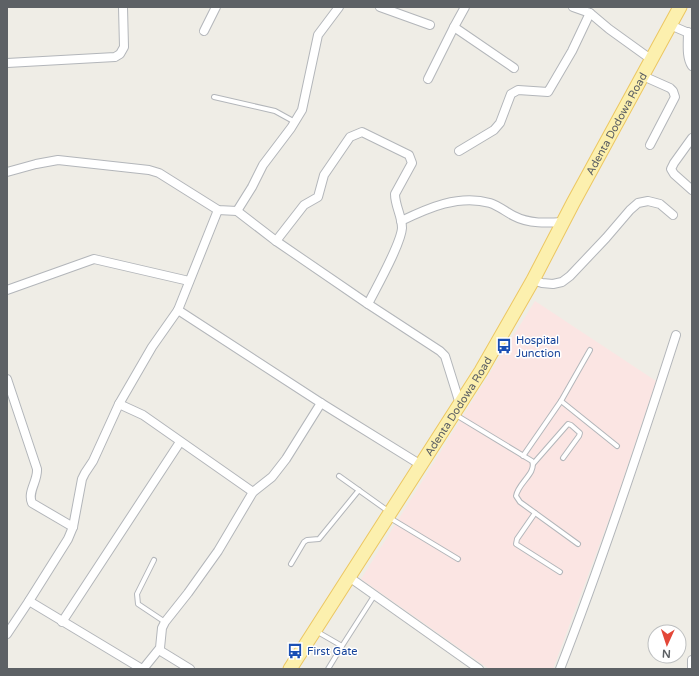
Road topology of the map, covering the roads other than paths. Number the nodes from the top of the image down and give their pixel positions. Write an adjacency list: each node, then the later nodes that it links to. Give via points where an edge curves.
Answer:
1 (123, 7): 15 (street, via 124,47 115,57)
2 (216, 7): 12 (street)
3 (339, 7): 21 (street, via 318,35 302,110)
4 (380, 7): 9 (street)
5 (465, 7): 11 (street)
6 (574, 7): 8 (street)
7 (680, 7): 10 (main road, Adenta Dodowa Road)
8 (590, 13): 14 (street); 24 (street, via 548,92 518,90 511,94 500,123 494,130)
9 (430, 25)
10 (670, 25): 13 (street); 14 (main road, Adenta Dodowa Road)
11 (454, 27): 17 (street); 19 (street)
12 (204, 30)
13 (690, 34): 16 (street, via 688,48)
14 (652, 60): 18 (main road, Adenta Dodowa Road)
15 (7, 63)
16 (692, 66)
17 (514, 68)
18 (643, 76): 23 (street, via 670,88 675,97); 31 (main road, Adenta Dodowa Road)
19 (428, 80)
20 (214, 97): 21 (lane, via 275,111)
21 (295, 122): 28 (street, via 266,161)
22 (692, 138): 26 (street, via 672,168 674,174)
23 (650, 145)
24 (459, 151)
25 (7, 172): 27 (street, via 58,160 149,170 159,173)
26 (692, 190)
27 (218, 210): 28 (street); 34 (street)
28 (237, 212): 32 (street)
29 (673, 215): 33 (street, via 660,204 648,201 638,203 562,282 553,284)
30 (401, 221): 31 (street, via 425,210 460,200 491,204 515,217 531,222); 32 (street, via 395,194 412,162 409,155 362,132 350,137 324,175 318,197 304,205); 36 (street, via 402,229 396,245)
31 (563, 222): 33 (main road, Adenta Dodowa Road)
32 (276, 241): 36 (street)
33 (533, 280): 44 (main road, Adenta Dodowa Road)
34 (189, 281): 35 (street, via 94,259); 37 (street)
35 (7, 290)
36 (368, 304): 44 (street, via 434,346 445,356)
37 (178, 310): 42 (street); 43 (street, via 152,347)
38 (676, 335): 80 (street, via 641,444)
39 (590, 350): 41 (lane)
40 (7, 379): 56 (street, via 37,469 30,496 32,503)
41 (561, 401): 46 (lane); 47 (lane)
42 (321, 403): 50 (street); 53 (street, via 286,459 272,476)
43 (119, 404): 45 (street, via 143,416); 56 (street, via 82,479)
44 (457, 409): 47 (lane); 50 (main road, Adenta Dodowa Road)
45 (180, 442): 53 (street); 65 (street)
46 (617, 446)
47 (523, 456): 49 (lane)
48 (563, 458): 49 (lane, via 580,436 575,428 568,424)
49 (533, 464): 54 (lane, via 532,470 516,490 516,496)
50 (421, 465): 55 (main road, Adenta Dodowa Road)
51 (339, 476): 52 (lane)
52 (359, 490): 55 (lane); 60 (lane, via 319,539 304,542)
53 (253, 492): 66 (street, via 218,551)
54 (535, 513): 57 (lane); 61 (lane, via 516,544)
55 (389, 514): 58 (lane); 62 (main road, Adenta Dodowa Road)
56 (73, 527): 64 (street)
57 (578, 544)
58 (458, 559)
59 (154, 560): 66 (lane, via 137,599 138,604)
60 (292, 564)
61 (560, 572)
62 (348, 577): 63 (street); 68 (main road, Adenta Dodowa Road)
63 (374, 596): 70 (lane); 79 (street)
64 (29, 601): 65 (street); 67 (street)
65 (62, 622): 75 (street)
66 (165, 622): 71 (street)
67 (10, 623): 69 (street)
68 (315, 630): 70 (lane); 77 (main road, Adenta Dodowa Road)
69 (7, 634)
70 (342, 646): 78 (lane)
71 (159, 650): 75 (street); 76 (street)
72 (692, 660): 73 (street)
73 (692, 664): 74 (street)
74 (692, 668)
75 (143, 669)
76 (190, 669)
77 (290, 669)
78 (328, 669)
79 (479, 669)
80 (560, 669)

